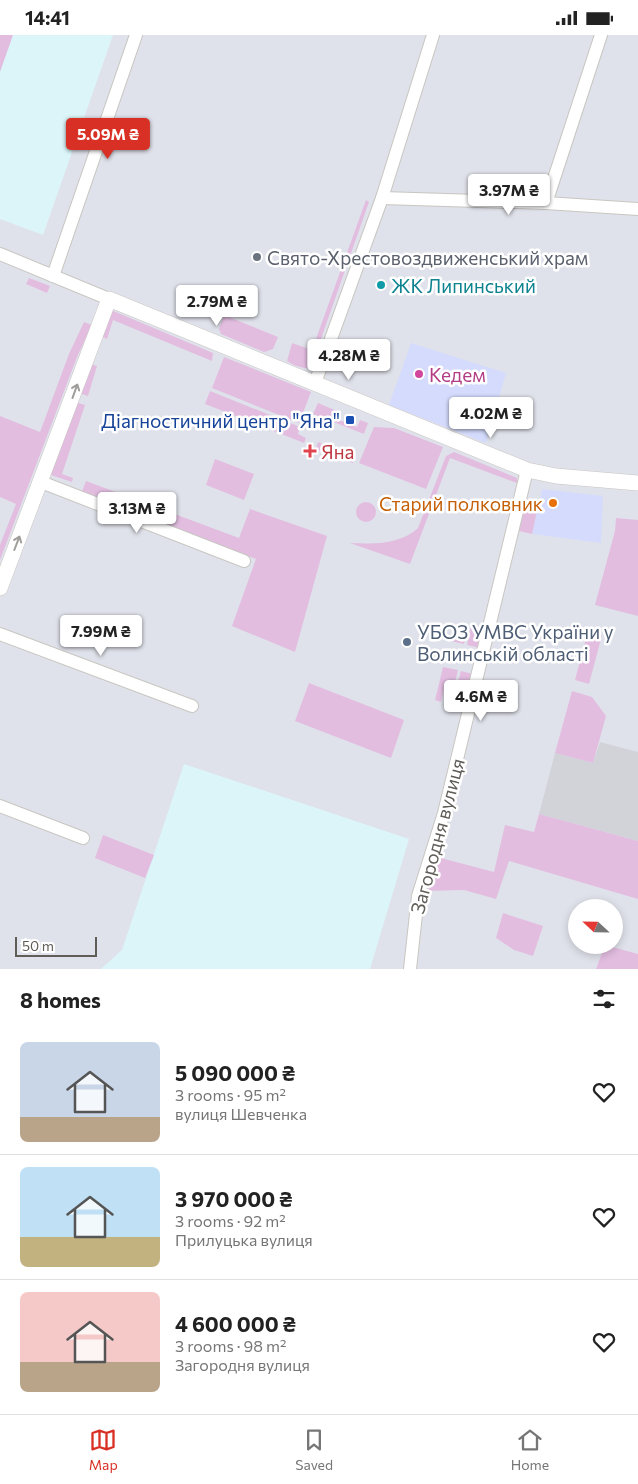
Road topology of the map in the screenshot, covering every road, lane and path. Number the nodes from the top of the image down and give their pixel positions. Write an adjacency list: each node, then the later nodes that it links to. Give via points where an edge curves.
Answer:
1 (136, 35): 8 (street)
2 (433, 35): 4 (street)
3 (601, 35): 5 (street)
4 (382, 198): 5 (street); 10 (street)
5 (546, 203): 6 (street)
6 (638, 209)
7 (0, 254): 8 (street)
8 (53, 276): 9 (street)
9 (109, 299): 10 (street); 12 (street, one-way to 9)
10 (315, 383): 11 (street)
11 (527, 470): 13 (street); 20 (street, Загородня вулиця, via 446,805 418,896)
12 (41, 482): 14 (street); 15 (street, one-way to 12)
13 (638, 483)
14 (244, 561)
15 (0, 588)
16 (0, 634): 17 (street)
17 (192, 706)
18 (0, 806): 19 (street)
19 (83, 838)
20 (410, 969)

